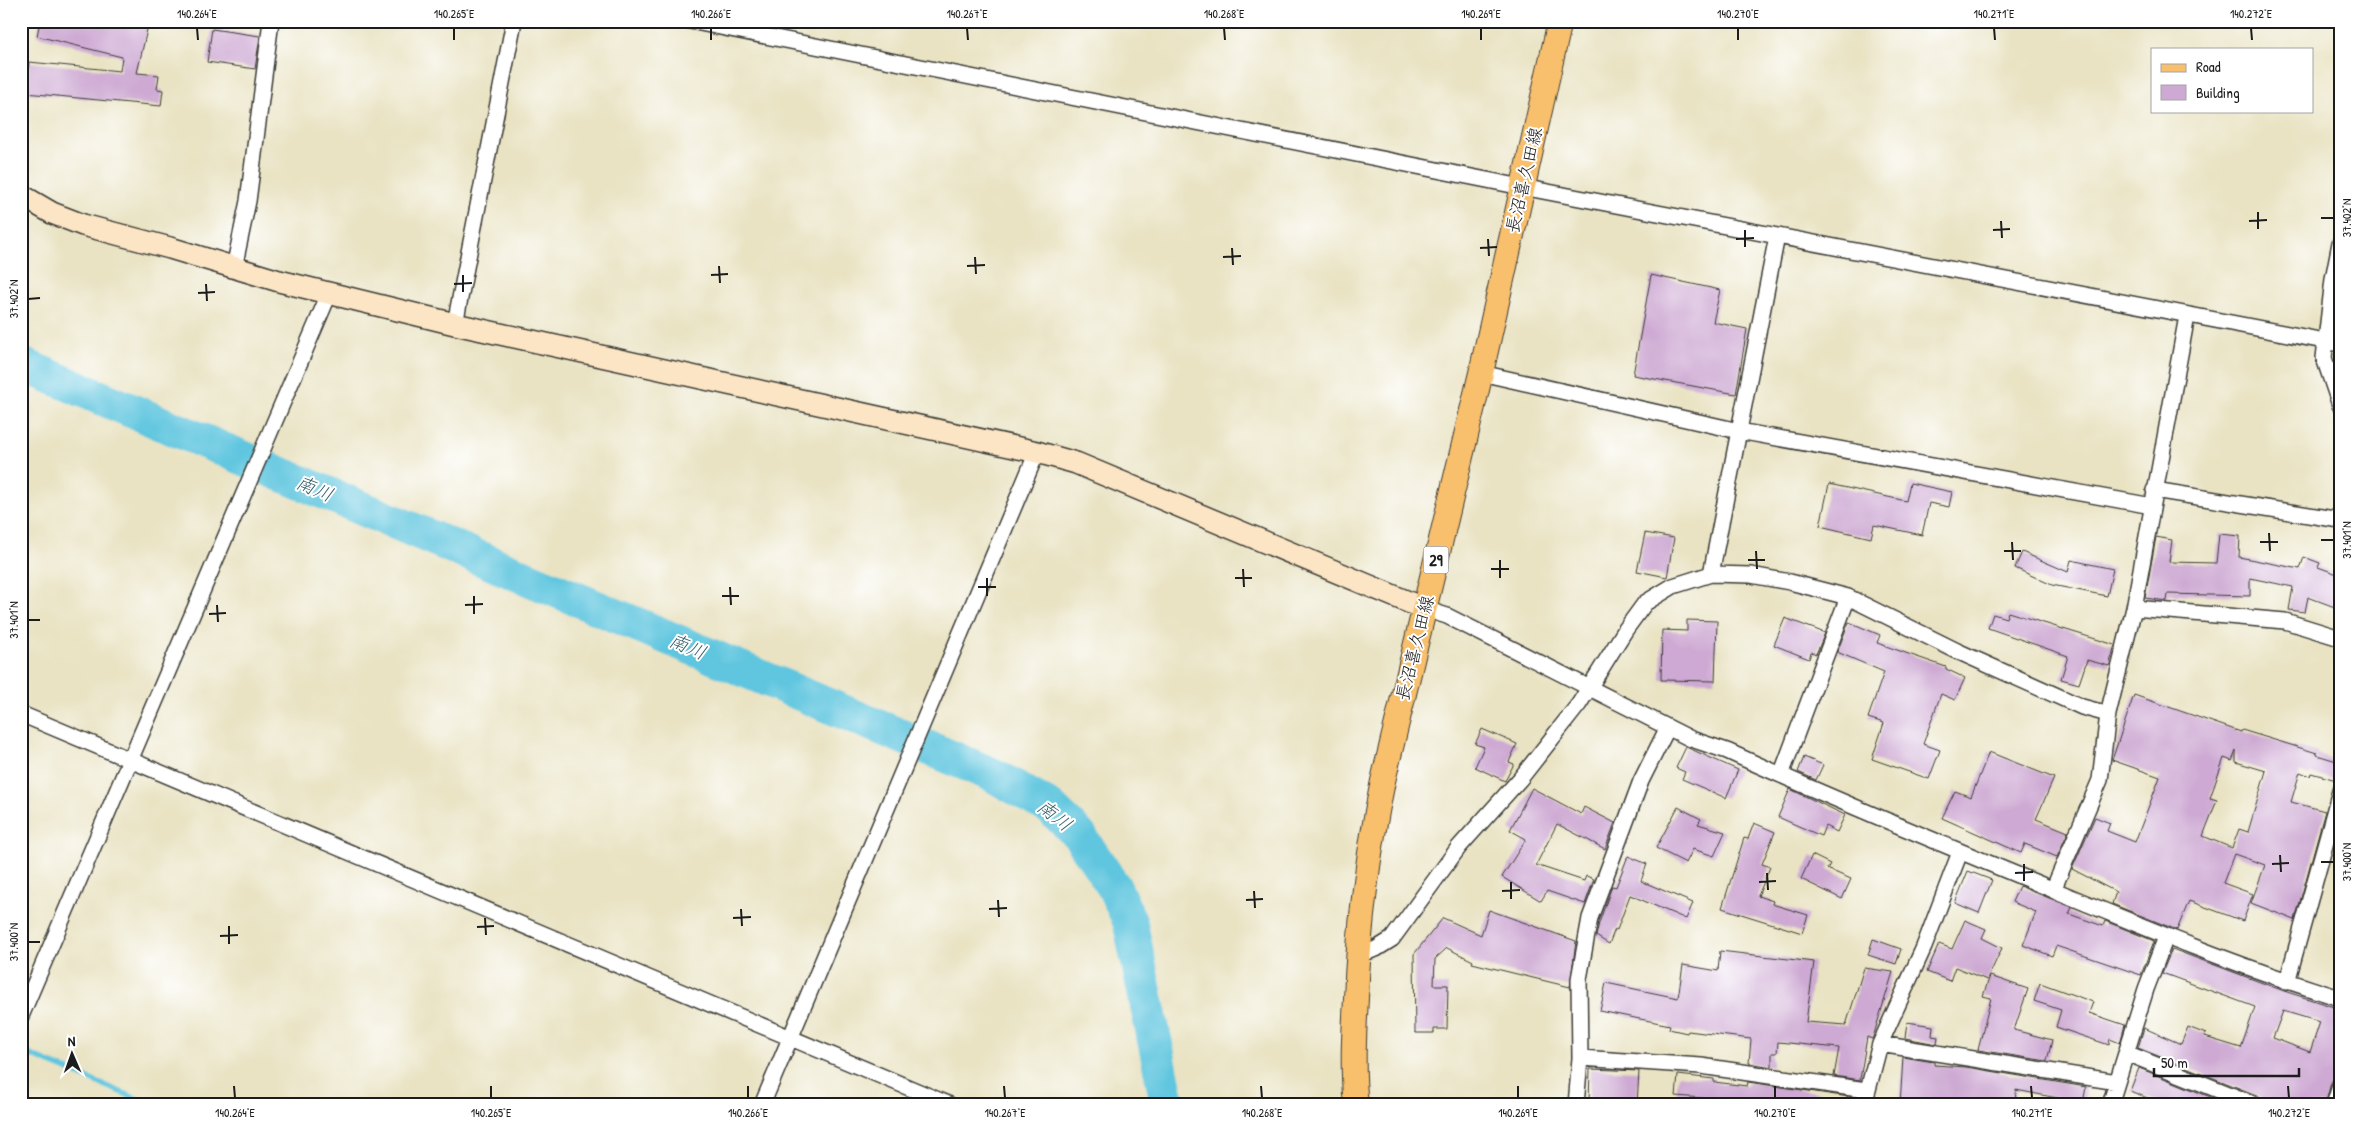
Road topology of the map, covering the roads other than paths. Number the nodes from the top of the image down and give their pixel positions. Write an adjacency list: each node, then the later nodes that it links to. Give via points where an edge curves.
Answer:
1 (271, 21): 9 (street, via 248,201)
2 (514, 21): 12 (street)
3 (690, 21): 5 (street)
4 (1560, 21): 5 (main road, 長沼喜久田線 / 29)
5 (1522, 187): 7 (street); 15 (main road, 長沼喜久田線 / 29)
6 (21, 195): 9 (street, via 52,213 83,224)
7 (1777, 236): 11 (street); 17 (street)
8 (2340, 243): 13 (street)
9 (234, 268): 10 (street)
10 (329, 294): 12 (street); 31 (street)
11 (2187, 316): 13 (street); 19 (street)
12 (454, 324): 18 (street)
13 (2325, 341): 14 (street); 16 (street, via 2324,358)
14 (2340, 344)
15 (1481, 373): 17 (street); 25 (main road, 長沼喜久田線 / 29)
16 (2340, 405)
17 (1739, 431): 20 (street); 22 (street)
18 (1038, 452): 25 (street, via 1105,473); 41 (street)
19 (2154, 490): 20 (street); 21 (street)
20 (2152, 506): 24 (street)
21 (2340, 520)
22 (1711, 574): 23 (street, via 1751,575); 27 (street, via 1673,586 1645,603)
23 (1848, 597): 29 (street, via 1957,651 2082,707); 32 (street)
24 (2134, 608): 26 (street, via 2285,621); 29 (street)
25 (1424, 609): 27 (street, via 1447,616); 37 (main road, 長沼喜久田線 / 29, via 1370,844)
26 (2340, 638)
27 (1590, 688): 30 (street); 37 (street, via 1520,779 1459,847 1392,939)
28 (21, 714): 31 (street)
29 (2108, 714): 35 (street, via 2100,780)
30 (1667, 728): 32 (street); 44 (street, via 1641,781 1590,918 1579,979)
31 (131, 760): 40 (street); 41 (street)
32 (1780, 776): 34 (street)
33 (2340, 793): 38 (street)
34 (1960, 852): 35 (street); 42 (street, via 1924,947)
35 (2053, 890): 36 (street)
36 (2166, 937): 38 (street); 43 (street)
37 (1358, 955): 50 (main road, 長沼喜久田線 / 29, via 1352,1069)
38 (2287, 982): 39 (street)
39 (2340, 998)
40 (21, 1016)
41 (792, 1038): 48 (street); 49 (street)
42 (1880, 1044): 45 (street); 47 (street)
43 (2126, 1053): 45 (street); 53 (street)
44 (1580, 1058): 47 (street, via 1701,1066); 51 (street)
45 (2117, 1082): 52 (street)
46 (2340, 1086): 54 (street)
47 (1865, 1098)
48 (762, 1105)
49 (950, 1105)
50 (1356, 1105)
51 (1576, 1105)
52 (2110, 1105)
53 (2256, 1105)
54 (2334, 1105)

